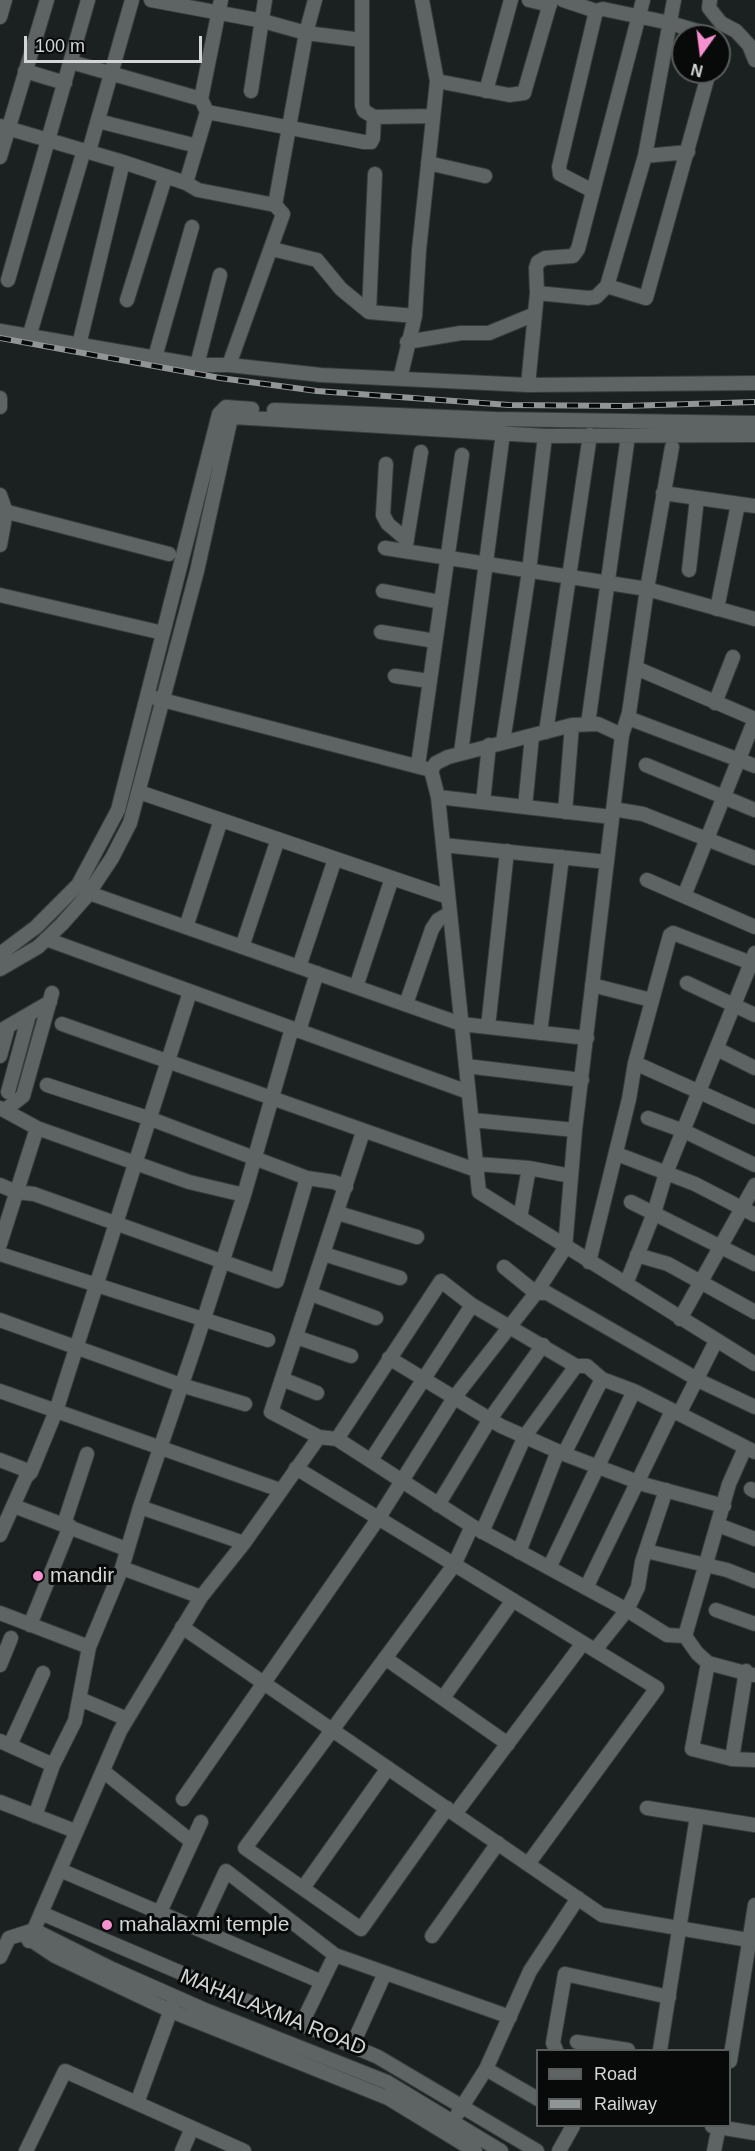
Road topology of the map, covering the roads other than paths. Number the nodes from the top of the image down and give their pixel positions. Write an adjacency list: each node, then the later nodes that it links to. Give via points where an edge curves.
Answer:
1 (5, 0): 18 (street)
2 (47, 0): 29 (street)
3 (88, 0): 28 (street)
4 (132, 0): 30 (street)
5 (151, 0): 16 (street)
6 (265, 0): 20 (street)
7 (315, 0): 25 (street)
8 (362, 0): 26 (street)
9 (423, 0): 31 (street)
10 (511, 0): 35 (street)
11 (529, 0): 15 (street)
12 (642, 0): 19 (street)
13 (674, 0): 21 (street)
14 (710, 0): 23 (street)
15 (555, 2): 17 (street); 35 (street, via 524,93)
16 (220, 7): 20 (street); 36 (street)
17 (597, 11): 19 (street); 54 (street, via 559,166 560,174)
18 (0, 17)
19 (639, 18): 21 (street); 54 (street)
20 (263, 21): 25 (street); 34 (street)
21 (670, 23): 22 (street); 46 (street)
22 (675, 24)
23 (715, 24)
24 (731, 31): 27 (street, via 736,31 749,45)
25 (306, 33): 26 (street); 41 (street)
26 (362, 40): 38 (street, via 362,105)
27 (755, 60)
28 (71, 62): 30 (street); 32 (street)
29 (26, 71): 32 (street); 40 (street)
30 (111, 74): 36 (street); 39 (street)
31 (438, 81): 35 (street); 37 (street)
32 (65, 83): 42 (street)
33 (706, 84): 45 (street)
34 (251, 91)
35 (486, 91)
36 (204, 106): 41 (street); 43 (street)
37 (434, 116): 38 (street); 49 (street)
38 (374, 117): 41 (street, via 370,142)
39 (98, 122): 43 (street); 44 (street)
40 (4, 127): 42 (street); 47 (street)
41 (290, 129): 55 (street)
42 (49, 140): 44 (street); 59 (street)
43 (197, 146): 53 (street)
44 (87, 150): 48 (street); 67 (street)
45 (688, 152): 46 (street); 60 (street, via 646,298)
46 (645, 156): 60 (street)
47 (0, 157)
48 (123, 162): 52 (street); 69 (street)
49 (428, 163): 51 (street); 65 (street)
50 (375, 174): 63 (street)
51 (485, 176)
52 (165, 178): 53 (street); 62 (street)
53 (186, 183): 55 (street, via 198,190)
54 (593, 191): 61 (street, via 576,253 538,262)
55 (275, 205): 57 (street, via 283,214)
56 (192, 227): 70 (street)
57 (273, 249): 63 (street, via 317,260 341,289); 72 (street)
58 (220, 275): 71 (street)
59 (8, 280)
60 (607, 286): 61 (street, via 596,297 588,298)
61 (537, 293): 64 (street)
62 (127, 300)
63 (369, 312): 65 (street)
64 (535, 314): 68 (street, via 489,333 460,333); 75 (street)
65 (415, 316): 68 (street)
66 (0, 331): 67 (street)
67 (29, 337): 69 (street)
68 (407, 342): 73 (street)
69 (79, 345): 70 (street)
70 (155, 357): 71 (street)
71 (197, 365): 72 (street)
72 (229, 365): 73 (street)
73 (400, 379): 75 (street)
74 (755, 383): 75 (street)
75 (528, 384)
76 (0, 398): 77 (street)
77 (0, 407)
78 (226, 407): 79 (street); 80 (street, via 495,419); 99 (street, via 219,414)
79 (230, 422): 81 (street, via 237,416); 102 (street)
80 (755, 423)
81 (503, 433): 84 (street); 101 (street)
82 (590, 435): 84 (street); 85 (street); 105 (street)
83 (755, 435): 85 (street)
84 (545, 436): 104 (street)
85 (628, 436): 106 (street)
86 (672, 447): 90 (street)
87 (422, 452): 97 (street)
88 (462, 455): 100 (street)
89 (386, 464): 97 (street, via 383,515)
90 (663, 493): 92 (street); 107 (street)
91 (0, 495): 95 (street)
92 (697, 498): 93 (street); 103 (street)
93 (738, 504): 94 (street); 111 (street)
94 (755, 506)
95 (3, 511): 96 (street); 99 (street)
96 (0, 545)
97 (406, 546): 98 (street); 100 (street)
98 (385, 548)
99 (177, 557): 102 (street); 114 (street)
100 (446, 558): 101 (street); 110 (street)
101 (487, 564): 104 (street); 130 (street)
102 (199, 565): 121 (street)
103 (689, 570)
104 (529, 571): 105 (street); 128 (street)
105 (568, 577): 106 (street); 126 (street)
106 (608, 584): 107 (street); 124 (street)
107 (647, 589): 111 (street); 117 (street)
108 (383, 591): 110 (street)
109 (0, 595): 114 (street)
110 (441, 602): 115 (street)
111 (717, 609): 112 (street)
112 (755, 619)
113 (381, 632): 115 (street)
114 (163, 633): 120 (street)
115 (435, 641): 119 (street)
116 (733, 657): 122 (street)
117 (636, 668): 122 (street); 123 (street)
118 (394, 676): 119 (street)
119 (429, 681): 134 (street)
120 (147, 696): 121 (street); 151 (street, via 118,810)
121 (162, 699): 134 (street); 135 (street)
122 (715, 703): 131 (street, via 755,719)
123 (628, 718): 127 (street); 131 (street)
124 (588, 724): 125 (street); 127 (street, via 605,726)
125 (572, 725): 126 (street); 141 (street)
126 (539, 734): 128 (street); 139 (street)
127 (622, 735): 142 (street)
128 (503, 742): 129 (street)
129 (489, 746): 130 (street); 138 (street)
130 (461, 753): 134 (street)
131 (738, 760): 133 (street); 137 (street)
132 (646, 765): 137 (street)
133 (755, 766)
134 (424, 767): 136 (street)
135 (139, 792): 143 (street); 153 (street, via 130,823)
136 (438, 797): 138 (street); 146 (street)
137 (723, 797): 140 (street); 145 (street)
138 (483, 802): 139 (street)
139 (525, 807): 141 (street)
140 (755, 810)
141 (565, 812): 142 (street)
142 (613, 813): 145 (street, via 643,814); 152 (street)
143 (221, 820): 144 (street); 160 (street)
144 (278, 839): 150 (street); 163 (street)
145 (706, 839): 149 (street); 157 (street)
146 (442, 844): 147 (street); 158 (street)
147 (507, 851): 148 (street); 180 (street)
148 (561, 857): 152 (street); 183 (street)
149 (755, 858)
150 (335, 859): 154 (street); 166 (street)
151 (91, 861): 153 (street); 164 (street, via 78,885 36,927)
152 (607, 862): 170 (street)
153 (104, 869): 156 (street)
154 (392, 878): 158 (street); 171 (street)
155 (647, 879): 157 (street)
156 (89, 893): 160 (street); 162 (street)
157 (684, 896): 161 (street)
158 (448, 897): 159 (street)
159 (450, 913): 174 (street, via 432,929); 179 (street)
160 (186, 927): 163 (street)
161 (755, 927)
162 (46, 939): 167 (street); 172 (street)
163 (242, 947): 166 (street)
164 (0, 954)
165 (752, 964): 173 (street, via 671,934); 175 (street)
166 (299, 967): 168 (street)
167 (0, 969)
168 (318, 973): 171 (street); 182 (street)
169 (687, 983): 175 (street)
170 (592, 985): 173 (street); 184 (street)
171 (356, 987): 174 (street)
172 (190, 992): 182 (street); 187 (street)
173 (651, 1000): 188 (street)
174 (406, 1004): 179 (street)
175 (734, 1005): 177 (street); 185 (street)
176 (28, 1015): 181 (street); 193 (street); 196 (street, via 51,997)
177 (755, 1015)
178 (62, 1024): 187 (street)
179 (461, 1024): 180 (street); 189 (street)
180 (488, 1027): 183 (street)
181 (4, 1029): 186 (street)
182 (296, 1029): 195 (street); 197 (street)
183 (540, 1033): 184 (street)
184 (586, 1038): 191 (street)
185 (717, 1049): 190 (street); 194 (street)
186 (0, 1056)
187 (166, 1060): 197 (street); 201 (street)
188 (635, 1063): 194 (street); 207 (street)
189 (466, 1066): 191 (street); 195 (street)
190 (755, 1068)
191 (582, 1080): 204 (street)
192 (47, 1085): 201 (street)
193 (4, 1091): 196 (street)
194 (700, 1091): 199 (street); 205 (street)
195 (468, 1092): 202 (street)
196 (23, 1096): 198 (street)
197 (271, 1097): 206 (street); 208 (street)
198 (3, 1109): 203 (street)
199 (755, 1117)
200 (648, 1118): 205 (street)
201 (151, 1119): 208 (street); 209 (street)
202 (472, 1120): 204 (street); 211 (street)
203 (37, 1128): 209 (street); 219 (street)
204 (575, 1130): 214 (street)
205 (684, 1131): 210 (street); 213 (street)
206 (363, 1132): 211 (street); 218 (street)
207 (617, 1154): 213 (street); 236 (street)
208 (255, 1158): 215 (street); 220 (street)
209 (137, 1162): 220 (street, via 189,1182); 227 (street)
210 (755, 1165)
211 (477, 1167): 212 (street); 226 (street, via 479,1192)
212 (529, 1168): 214 (street); 226 (street)
213 (666, 1173): 222 (street); 224 (street)
214 (571, 1176): 231 (street)
215 (307, 1178): 218 (street); 235 (street, via 277,1281)
216 (0, 1185): 219 (street)
217 (755, 1185): 222 (street)
218 (346, 1187): 223 (street)
219 (16, 1192): 227 (street, via 34,1194); 229 (street)
220 (244, 1195): 235 (street)
221 (631, 1202): 224 (street)
222 (742, 1208): 225 (street); 230 (street)
223 (338, 1213): 228 (street); 233 (street)
224 (654, 1213): 230 (street); 234 (street)
225 (755, 1215)
226 (520, 1218): 231 (street)
227 (117, 1223): 235 (street); 242 (street)
228 (417, 1237)
229 (0, 1244)
230 (720, 1245): 237 (street); 240 (street)
231 (565, 1248): 236 (street); 243 (street)
232 (0, 1254): 242 (street)
233 (324, 1254): 239 (street); 244 (street)
234 (637, 1255): 240 (street, via 668,1264); 241 (street)
235 (223, 1261): 250 (street)
236 (590, 1262): 241 (street)
237 (755, 1264)
238 (504, 1267): 243 (street)
239 (400, 1278)
240 (699, 1281): 246 (street); 248 (street)
241 (626, 1284): 248 (street)
242 (96, 1286): 250 (street); 256 (street)
243 (536, 1293): 251 (street); 264 (street, via 547,1293)
244 (311, 1294): 247 (street); 252 (street)
245 (472, 1305): 251 (street); 258 (street, via 441,1281); 261 (street)
246 (755, 1312)
247 (376, 1318)
248 (680, 1319): 254 (street)
249 (0, 1320): 256 (street)
250 (202, 1320): 253 (street); 265 (street)
251 (511, 1326): 255 (street); 269 (street)
252 (296, 1337): 257 (street); 262 (street)
253 (268, 1340)
254 (716, 1341): 259 (street); 264 (street)
255 (543, 1346): 260 (street); 274 (street)
256 (76, 1348): 265 (street); 272 (street)
257 (351, 1356)
258 (389, 1358): 261 (street); 277 (street)
259 (755, 1364)
260 (576, 1366): 263 (street, via 586,1366); 275 (street)
261 (422, 1378): 269 (street); 283 (street)
262 (282, 1379): 268 (street); 276 (street, via 271,1412)
263 (602, 1379): 267 (street); 280 (street)
264 (697, 1379): 271 (street); 273 (street)
265 (182, 1385): 270 (street); 278 (street)
266 (0, 1391): 272 (street)
267 (634, 1391): 273 (street); 284 (street)
268 (317, 1393)
269 (454, 1398): 274 (street); 287 (street)
270 (245, 1404)
271 (755, 1407)
272 (56, 1411): 278 (street); 286 (street)
273 (676, 1412): 279 (street); 288 (street)
274 (490, 1419): 275 (street); 291 (street)
275 (525, 1436): 280 (street); 298 (street)
276 (319, 1437): 277 (street); 285 (street)
277 (337, 1439): 283 (street)
278 (161, 1448): 289 (street); 294 (street)
279 (750, 1450): 293 (street, via 729,1484)
280 (561, 1452): 284 (street); 304 (street)
281 (87, 1454): 296 (street)
282 (0, 1460): 286 (street)
283 (371, 1460): 287 (street)
284 (597, 1466): 288 (street); 308 (street)
285 (296, 1468): 289 (street); 295 (street)
286 (32, 1472): 292 (street)
287 (402, 1480): 291 (street); 295 (street)
288 (638, 1482): 290 (street); 310 (street)
289 (280, 1490): 301 (street)
290 (666, 1490): 293 (street); 303 (street)
291 (438, 1505): 298 (street)
292 (14, 1506): 296 (street); 299 (street)
293 (724, 1506): 297 (street)
294 (140, 1507): 301 (street); 302 (street)
295 (378, 1519): 305 (street); 328 (street)
296 (67, 1525): 302 (street); 317 (street)
297 (718, 1525): 300 (street); 306 (street)
298 (476, 1529): 304 (street); 305 (street)
299 (0, 1535)
300 (755, 1539)
301 (243, 1543): 311 (street)
302 (126, 1549): 307 (street)
303 (646, 1551): 306 (street); 313 (street, via 638,1587)
304 (519, 1552): 308 (street)
305 (454, 1565): 312 (street); 323 (street)
306 (706, 1565): 309 (street); 319 (street)
307 (122, 1568): 311 (street); 321 (street)
308 (549, 1568): 310 (street)
309 (755, 1581)
310 (586, 1588): 313 (street)
311 (201, 1597): 318 (street)
312 (513, 1600): 322 (street); 329 (street)
313 (627, 1610): 319 (street, via 667,1635); 322 (street)
314 (716, 1610): 316 (street)
315 (0, 1613): 317 (street)
316 (755, 1624)
317 (30, 1626): 321 (street)
318 (182, 1627): 328 (street); 331 (street)
319 (685, 1636): 324 (street)
320 (10, 1638): 325 (street)
321 (89, 1647): 330 (street)
322 (589, 1647): 334 (street); 351 (street, via 657,1688)
323 (385, 1658): 329 (street); 332 (street)
324 (708, 1662): 327 (street); 335 (street, via 692,1749)
325 (0, 1665)
326 (42, 1672): 333 (street)
327 (751, 1673): 335 (street)
328 (264, 1683): 332 (street); 340 (street)
329 (443, 1698): 334 (street)
330 (80, 1699): 331 (street); 337 (street, via 75,1720)
331 (127, 1719): 339 (street)
332 (332, 1730): 338 (street); 353 (street, via 245,1848)
333 (5, 1743): 337 (street)
334 (508, 1744): 343 (street)
335 (732, 1759): 336 (street)
336 (755, 1760)
337 (53, 1765): 344 (street)
338 (388, 1768): 343 (street); 353 (street)
339 (103, 1771): 348 (street); 349 (street)
340 (183, 1799)
341 (0, 1802): 344 (street)
342 (647, 1808): 345 (street)
343 (451, 1811): 350 (street); 353 (street, via 362,1929)
344 (35, 1816): 348 (street)
345 (697, 1816): 347 (street); 358 (street)
346 (201, 1822): 349 (street)
347 (755, 1826)
348 (75, 1832): 352 (street)
349 (192, 1842): 356 (street)
350 (498, 1843): 351 (street); 362 (street)
351 (528, 1864): 354 (street)
352 (60, 1870): 356 (street); 357 (street)
353 (303, 1888)
354 (578, 1898): 358 (street, via 602,1915); 371 (street, via 530,1971)
355 (755, 1905): 363 (street)
356 (160, 1912): 359 (street)
357 (41, 1913): 360 (street); 372 (street)
358 (681, 1928): 363 (street); 368 (street)
359 (199, 1929): 364 (street, via 226,1871); 367 (street)
360 (28, 1935): 361 (street); 369 (street, MAHALAXMA ROAD); 370 (street, MAHALAXMA ROAD, via 55,1956)
361 (4, 1936): 365 (street)
362 (432, 1936)
363 (753, 1940): 378 (street)
364 (335, 1955): 366 (street); 367 (street)
365 (0, 1957)
366 (385, 1973): 371 (street); 374 (street)
367 (322, 1982): 372 (street)
368 (669, 1996): 375 (street, via 565,1974 553,2043); 377 (street)
369 (176, 1997): 370 (street); 383 (street, MAHALAXMA ROAD, via 387,2082)
370 (171, 2011): 381 (street); 393 (street, MAHALAXMA ROAD, via 388,2098)
371 (510, 2017): 379 (street)
372 (301, 2025): 374 (street)
373 (578, 2042): 376 (street)
374 (352, 2046): 382 (street)
375 (556, 2049)
376 (622, 2049)
377 (660, 2049)
378 (731, 2051)
379 (486, 2069): 380 (street); 382 (street)
380 (536, 2099)
381 (137, 2103): 387 (street); 390 (street, via 65,2071)
382 (463, 2106): 383 (street); 394 (street)
383 (453, 2122): 389 (street, MAHALAXMA ROAD)
384 (572, 2127): 395 (street)
385 (716, 2127): 396 (street)
386 (722, 2127): 388 (street)
387 (192, 2128): 391 (street); 392 (street)
388 (755, 2133)
389 (498, 2150)
390 (26, 2151)
391 (182, 2151)
392 (244, 2151)
393 (475, 2151)
394 (537, 2151)
395 (559, 2151)
396 (714, 2151)

